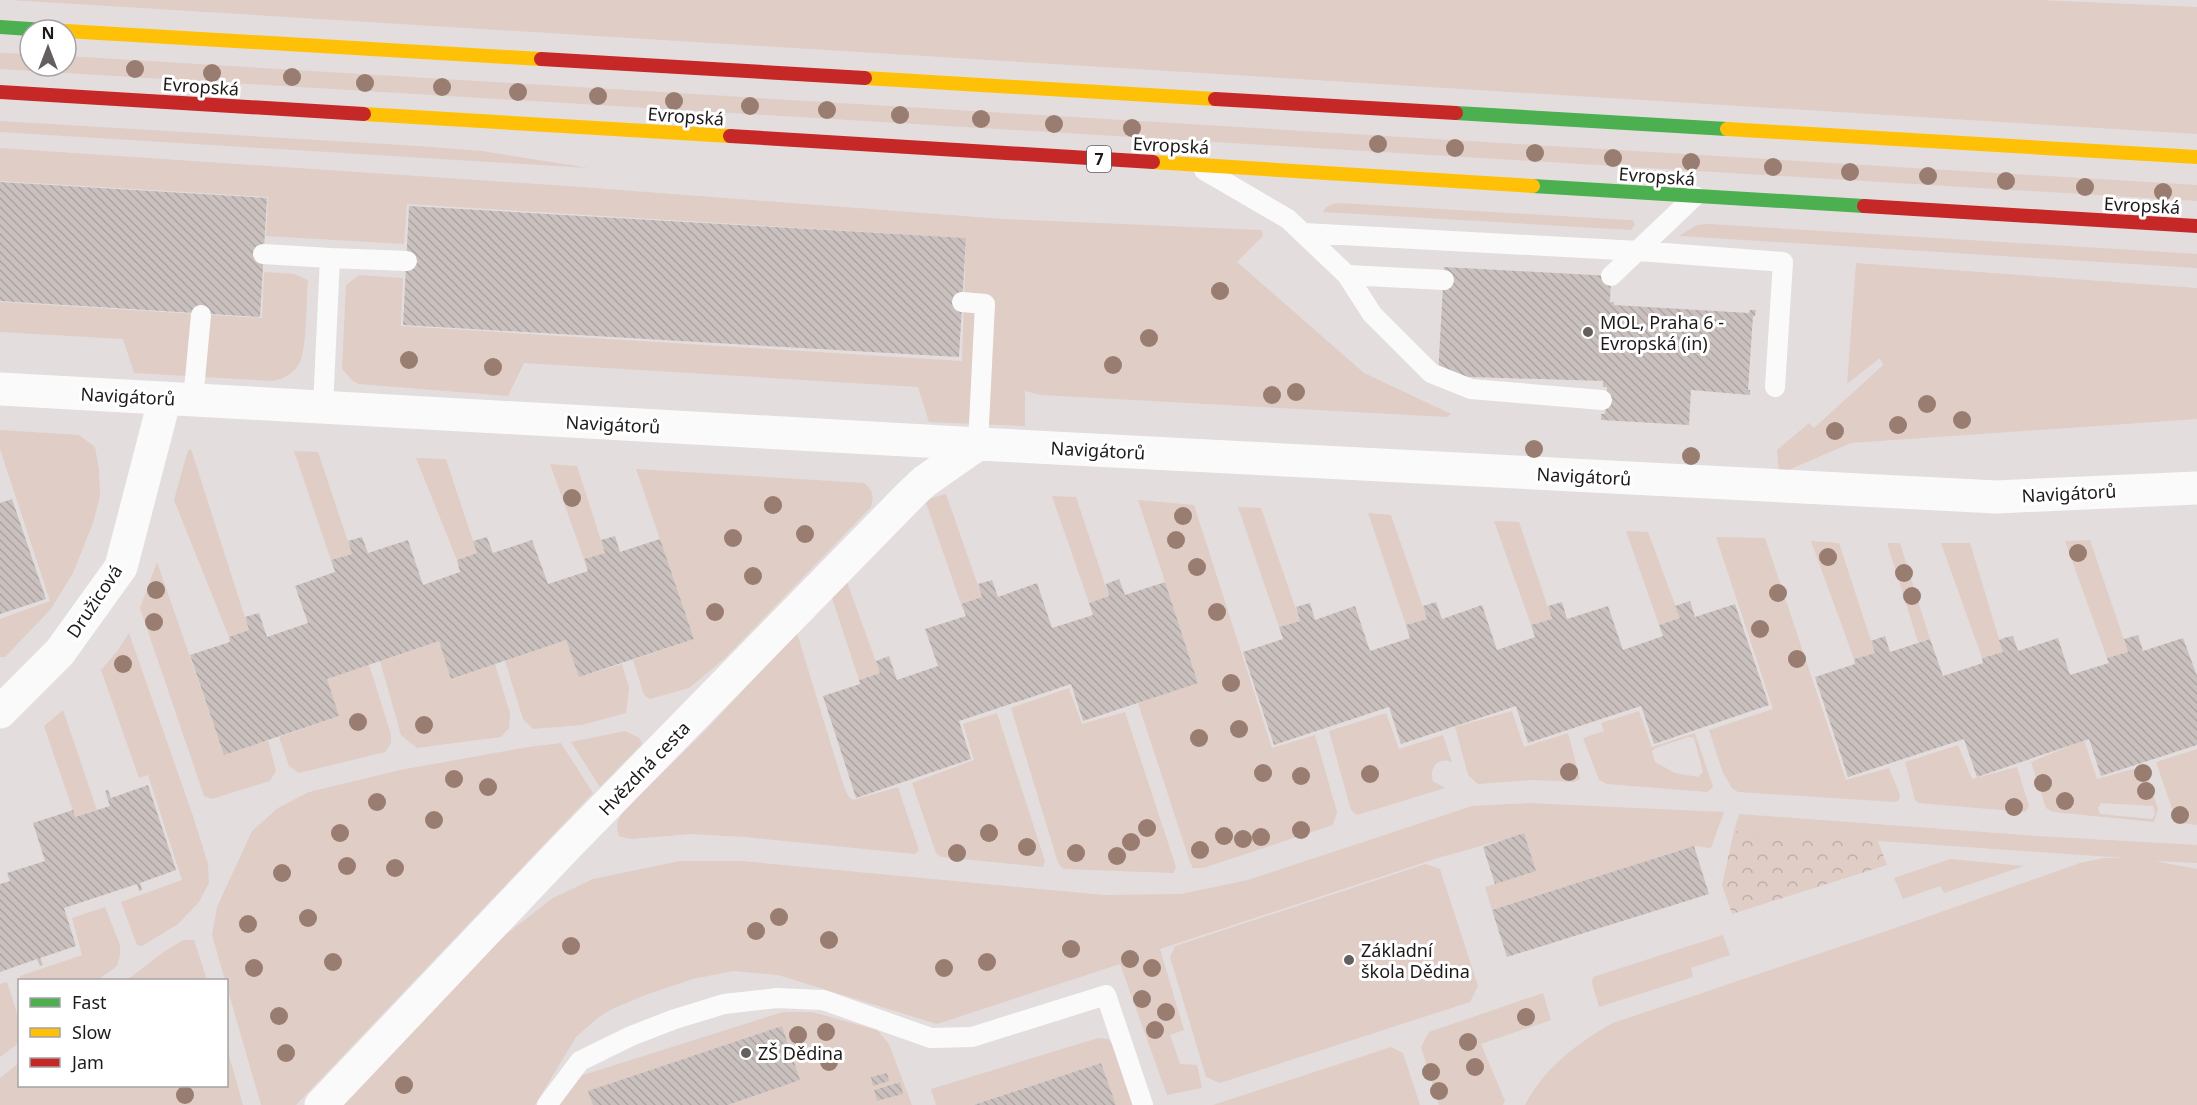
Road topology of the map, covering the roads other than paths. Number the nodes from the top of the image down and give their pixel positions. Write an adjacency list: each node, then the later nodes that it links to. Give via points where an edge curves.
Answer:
1 (0, 27): 2 (main road)
2 (18, 28)
3 (78, 32): 5 (main road)
4 (0, 92): 6 (main road, Evropská / 7)
5 (2197, 157)
6 (1194, 165): 7 (main road, Evropská / 7); 9 (lane, via 1288,219)
7 (1695, 196): 8 (main road, Evropská / 7); 10 (lane)
8 (2197, 226)
9 (1304, 234): 10 (lane); 14 (lane)
10 (1638, 251): 15 (lane); 19 (lane, via 1783,262)
11 (263, 254): 12 (lane)
12 (330, 258): 13 (lane); 23 (lane)
13 (407, 261)
14 (1347, 274): 16 (lane); 22 (lane, via 1372,314 1431,373 1471,389)
15 (1611, 276)
16 (1444, 280)
17 (962, 302): 24 (lane, via 986,304)
18 (201, 315): 21 (lane)
19 (1775, 387)
20 (0, 389): 21 (street, Navigátorů)
21 (179, 399): 23 (street, Navigátorů); 26 (street, Družicová, via 121,567 60,652)
22 (1602, 400)
23 (323, 407): 24 (street, Navigátorů)
24 (978, 444): 25 (street, Navigátorů, via 1996,497); 27 (street, Hvězdná cesta, via 911,494 564,849)
25 (2197, 488)
26 (0, 712)
27 (321, 1105)
28 (547, 1105): 29 (lane, via 580,1061 631,1036 724,1004 777,998 823,1000 931,1038 972,1037 1106,995)
29 (1143, 1105)

